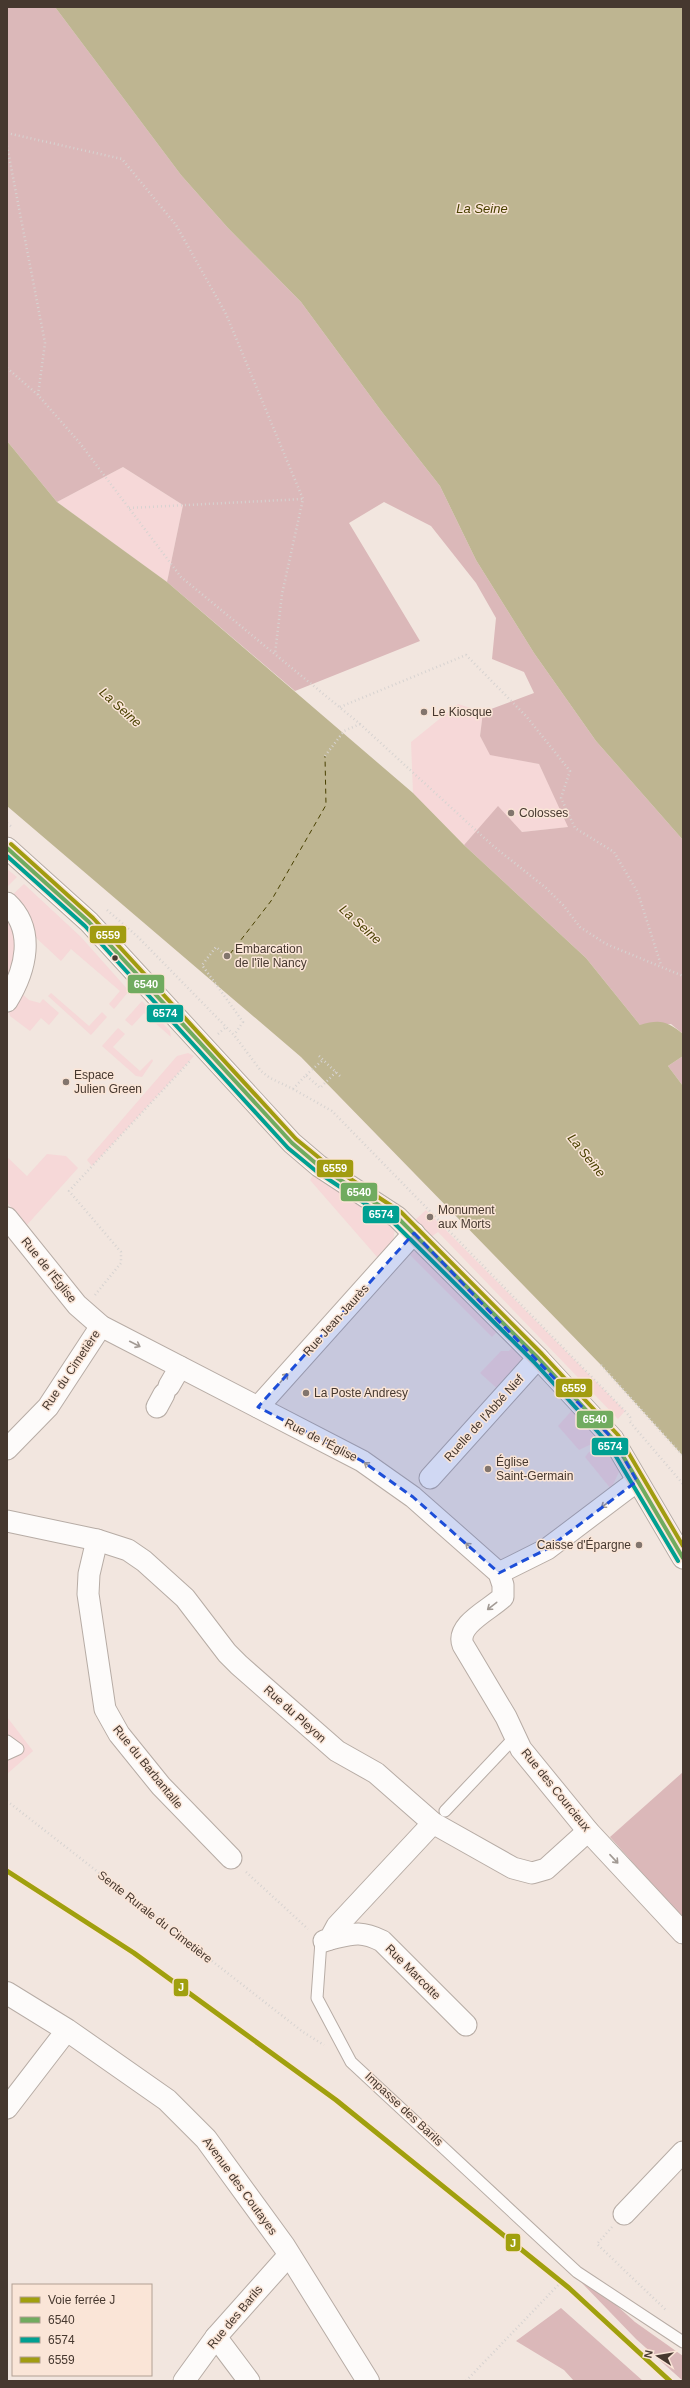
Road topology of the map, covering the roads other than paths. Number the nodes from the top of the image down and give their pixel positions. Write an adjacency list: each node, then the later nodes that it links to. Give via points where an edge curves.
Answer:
1 (7, 848): 5 (street, via 89,922 292,1143 319,1166 397,1217)
2 (7, 903): 3 (street, via 22,921 25,934 22,967 16,986)
3 (7, 1001)
4 (7, 1218): 6 (street, Rue de l'Église, via 77,1305)
5 (414, 1233): 7 (street); 10 (street, Rue Jean-Jaurès, one-way to 5)
6 (101, 1326): 8 (street, Rue de l'Église, one-way to 8); 11 (street, Rue du Cimetière, via 48,1407)
7 (538, 1358): 12 (street, Ruelle de l'Abbé Nief); 13 (street, via 612,1439)
8 (180, 1367): 9 (street); 10 (street, Rue de l'Église)
9 (163, 1396)
10 (258, 1407): 17 (street, Rue de l'Église, one-way to 10, via 413,1497 362,1461)
11 (7, 1449)
12 (430, 1478)
13 (637, 1481): 16 (street); 17 (street, one-way to 17, via 547,1548)
14 (7, 1521): 15 (street, Rue du Pleyon)
15 (97, 1540): 21 (street, Rue du Pleyon, via 128,1550 144,1561 185,1598 239,1665 325,1742); 23 (street, Rue du Barbantalle, via 89,1574 88,1594 105,1709 119,1734 161,1786)
16 (683, 1558)
17 (499, 1573): 18 (street, Rue des Courcieux, one-way to 18, via 503,1597 470,1623 462,1636 464,1645)
18 (515, 1737): 21 (lane); 22 (street, Rue des Courcieux, via 521,1749)
19 (7, 1741): 20 (lane, via 18,1749)
20 (7, 1754)
21 (439, 1817): 22 (street, Rue du Pleyon, via 513,1868 532,1873 546,1869); 25 (street, Impasse des Barils)
22 (588, 1831): 24 (street, Rue des Courcieux, one-way to 24)
23 (231, 1858)
24 (683, 1933)
25 (326, 1940): 27 (street, Rue Marcotte, via 368,1933 382,1940); 34 (lane, Impasse des Barils, via 316,1998 351,2062 577,2272)
26 (7, 1993): 28 (street, Avenue des Coutayes)
27 (466, 2026)
28 (67, 2030): 29 (street); 32 (street, Avenue des Coutayes, via 167,2100 206,2139)
29 (7, 2108)
30 (683, 2152): 31 (street)
31 (624, 2214)
32 (290, 2255): 33 (street, Rue des Barils); 37 (street, Avenue des Coutayes)
33 (216, 2337): 35 (street, Rue des Barils); 36 (street)
34 (683, 2342)
35 (184, 2381)
36 (249, 2381)
37 (368, 2381)

